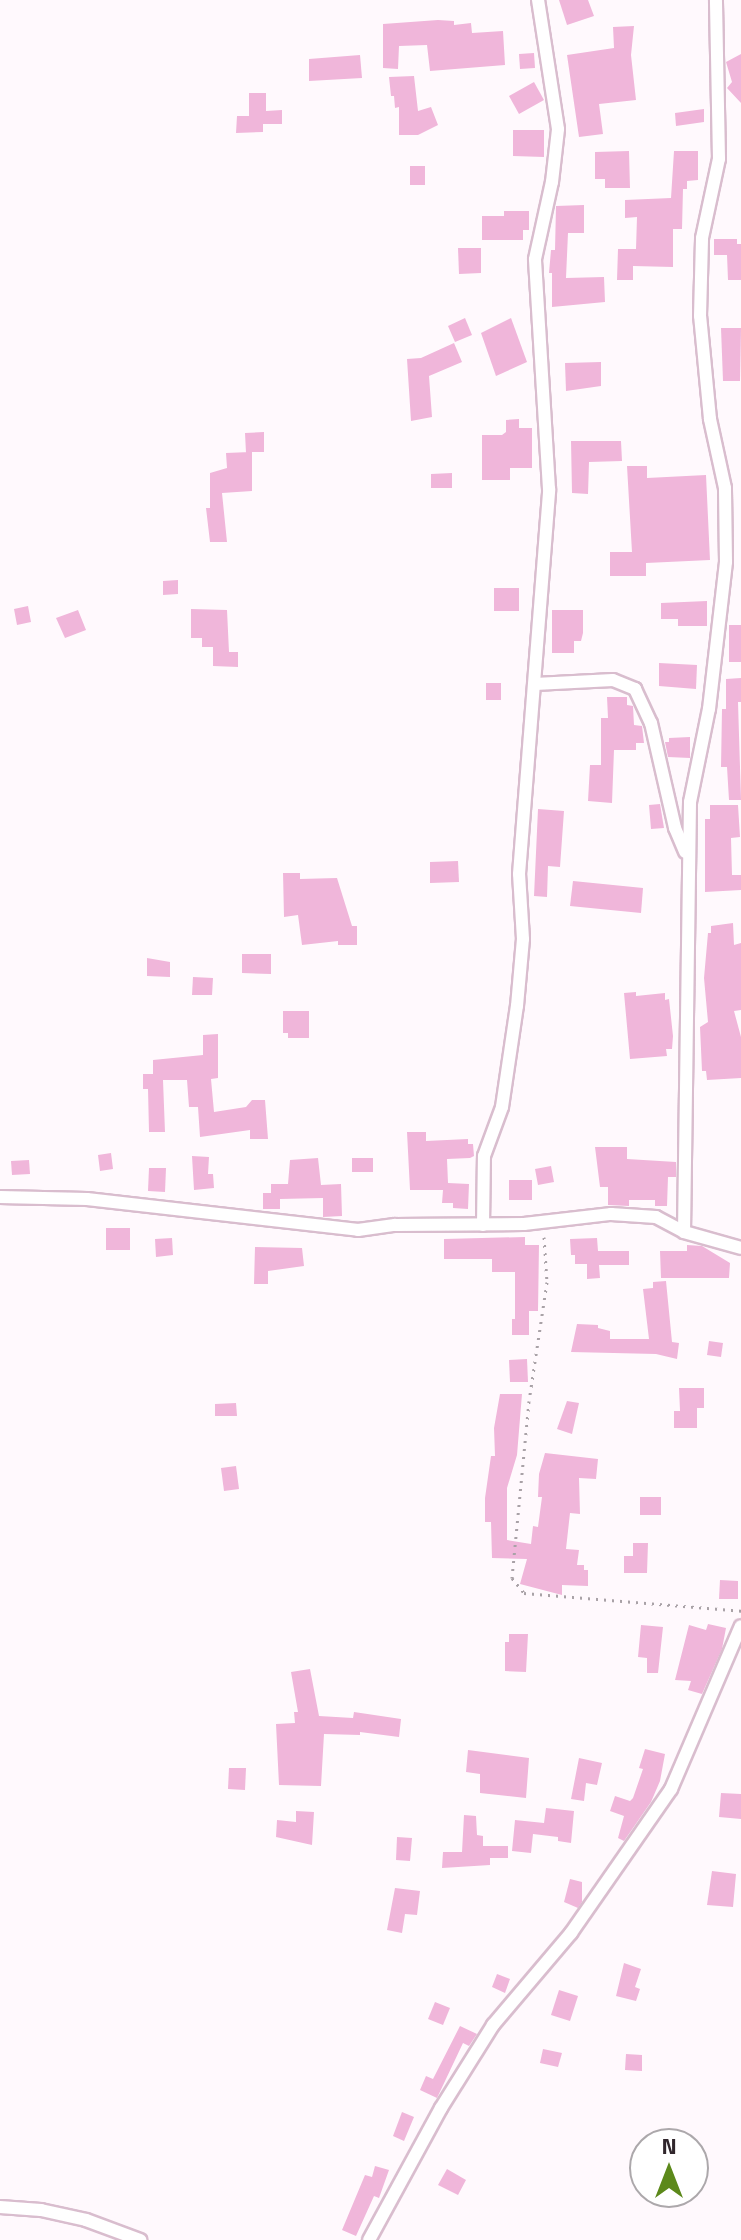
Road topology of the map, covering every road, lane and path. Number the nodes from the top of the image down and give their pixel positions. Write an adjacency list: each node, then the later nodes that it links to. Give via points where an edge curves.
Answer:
1 (538, 0): 3 (street, via 558,129 535,259 549,489)
2 (716, 0): 4 (street, via 719,159 702,238 700,316 710,419 725,488 726,562 709,709 690,802)
3 (535, 684): 4 (street, via 613,680 635,689 651,723 675,828); 7 (street, via 519,874 523,939 517,1006 502,1107 484,1156)
4 (688, 859): 8 (street)
5 (0, 1197): 7 (street, via 87,1199 358,1230)
6 (524, 1224): 7 (street); 8 (street, via 611,1214 656,1217); 10 (path, via 544,1237 547,1282 512,1578 524,1593)
7 (483, 1225)
8 (684, 1232): 9 (street)
9 (741, 1248)
10 (741, 1611)
11 (741, 1626): 14 (street, via 663,1802 571,1933 493,2025)
12 (0, 2207): 13 (street, via 86,2220)
13 (140, 2240)
14 (369, 2240)

